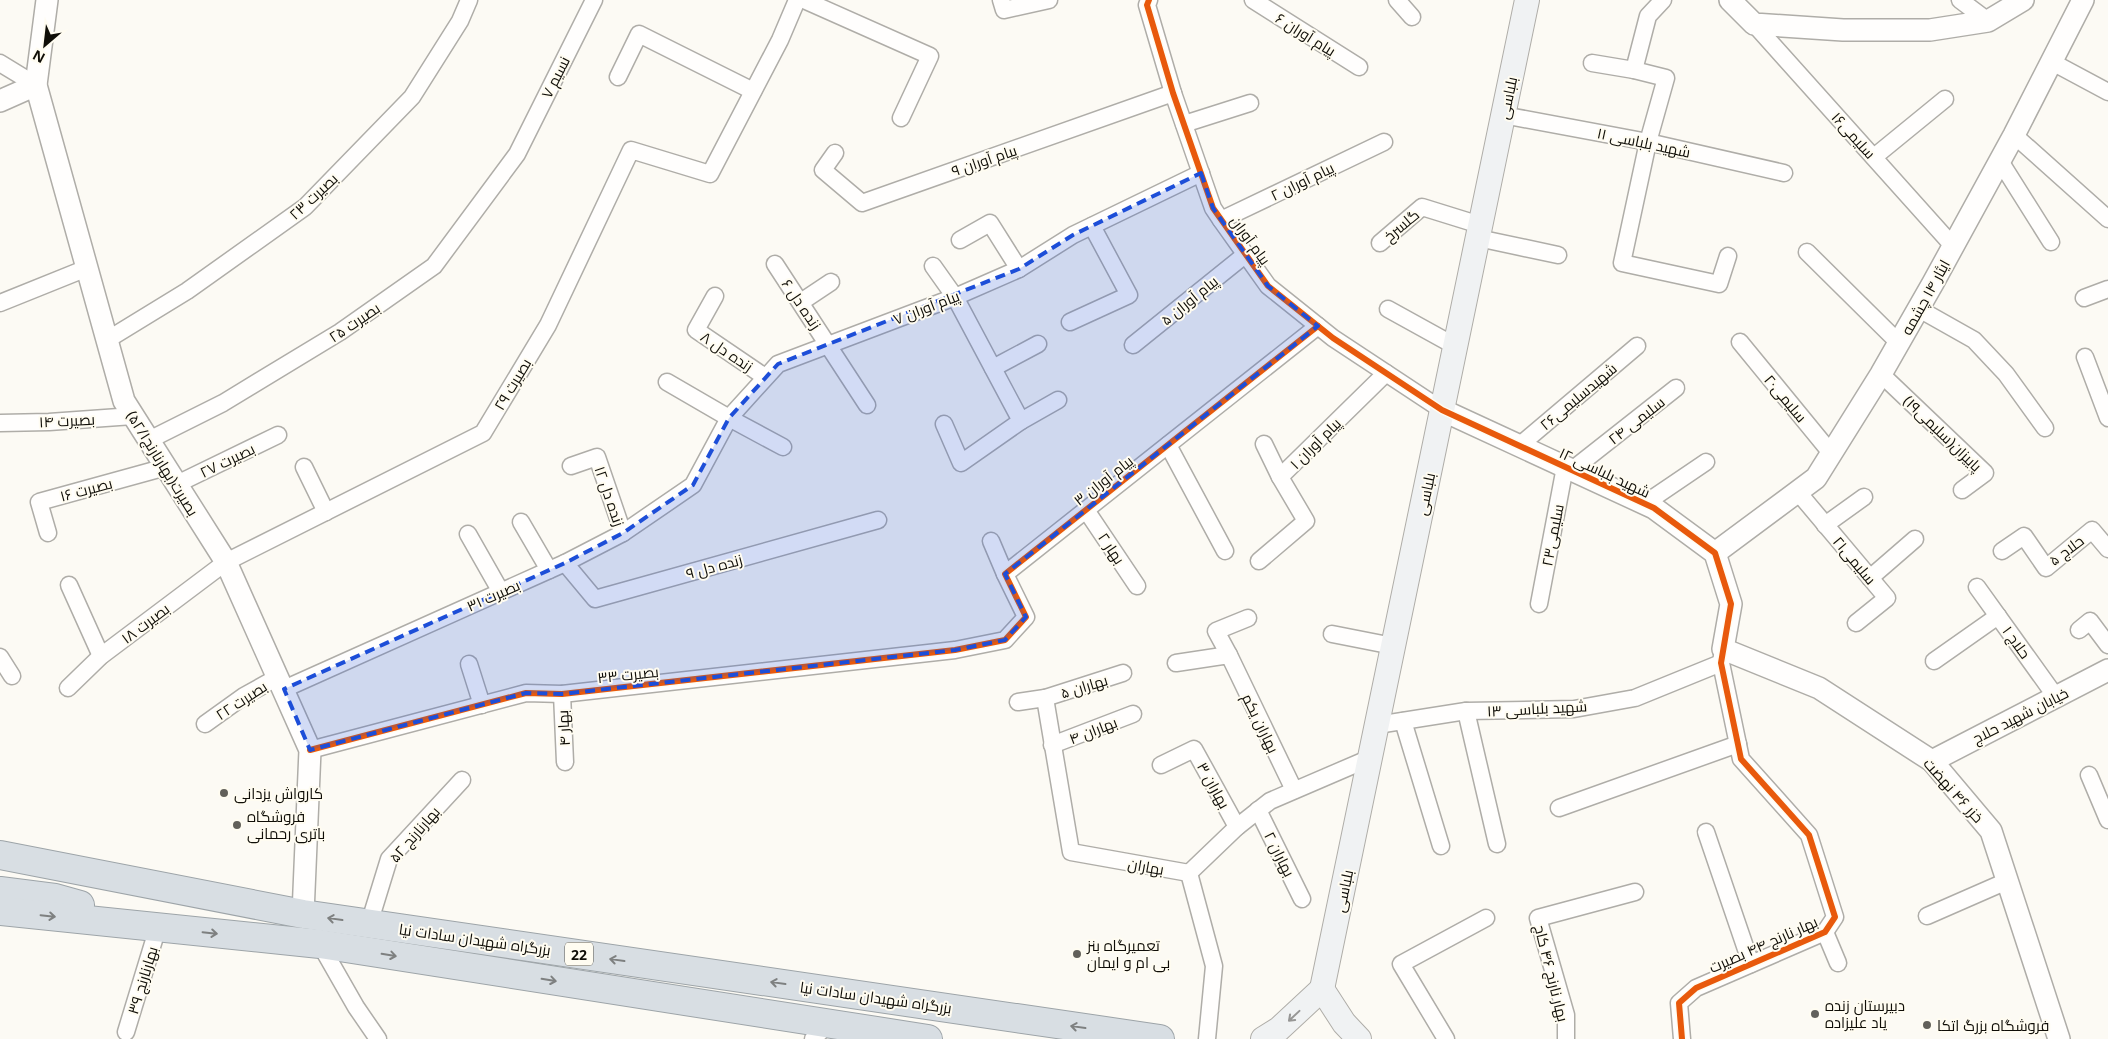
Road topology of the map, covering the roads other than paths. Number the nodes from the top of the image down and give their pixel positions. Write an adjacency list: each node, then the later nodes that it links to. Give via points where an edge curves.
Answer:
1 (47, 0): 26 (street, بصیرت(بهارنارنج۵۲/۱))
2 (469, 0): 72 (street, بصیرت ۲۳, via 412,97 305,207 188,292)
3 (594, 0): 40 (street, نسیم ۷)
4 (797, 0): 27 (street)
5 (804, 0): 34 (street, via 930,56)
6 (1001, 0): 7 (street, via 1004,10)
7 (1049, 0)
8 (1253, 0): 23 (street, پیام آوران ۶)
9 (1397, 0): 17 (street)
10 (1527, 0): 33 (main road, بلباسی)
11 (1663, 0): 24 (street, via 1648,16)
12 (1730, 0): 19 (street)
13 (1960, 0): 18 (street)
14 (2023, 0): 18 (street)
15 (2083, 0): 20 (street, ایثار ۱۴ چشمه)
16 (1148, 2): 29 (street, پیام آوران)
17 (1412, 17)
18 (1988, 21): 19 (street, via 1930,30 1843,30)
19 (1754, 24): 41 (street, سلیمی۱۶)
20 (2052, 62): 28 (street); 36 (street, ایثار ۱۴ چشمه)
21 (0, 63): 26 (street)
22 (1592, 63): 24 (street)
23 (1359, 68)
24 (1634, 70): 38 (street, via 1666,78)
25 (618, 76): 27 (street, via 638,34)
26 (36, 86): 31 (street); 59 (street, بصیرت(بهارنارنج۵۲/۱))
27 (754, 91): 116 (street, بصیرت ۲۹, via 710,174 631,150 548,325 483,433)
28 (2108, 92)
29 (1173, 93): 35 (street, پیام آوران); 39 (street, پیام آوران ۹, via 862,203 823,170)
30 (1946, 99): 41 (street)
31 (0, 101)
32 (1250, 103): 35 (street)
33 (1503, 115): 38 (street, شهید بلباسی ١١); 48 (main road, بلباسی)
34 (901, 118)
35 (1184, 124): 44 (street, پیام آوران)
36 (2014, 135): 42 (street, ایثار ۱۴ چشمه); 46 (street)
37 (1384, 142): 45 (street, پیام آوران ۲)
38 (1648, 142): 43 (street, شهید بلباسی ١١); 56 (street, via 1622,263 1720,284)
39 (835, 153)
40 (517, 154): 98 (street, بصیرت ۲۵, via 434,266 340,332 223,402)
41 (1874, 157): 52 (street, سلیمی۱۶)
42 (2000, 161): 50 (street); 52 (street, ایثار ۱۴ چشمه)
43 (1784, 172)
44 (1201, 173): 45 (street, پیام آوران, via 1213,208); 47 (street, پیام آوران ۷)
45 (1221, 220): 54 (street, پیام آوران)
46 (2108, 220)
47 (1092, 226): 60 (street, پیام آوران ۷); 70 (street, via 1128,295)
48 (1479, 231): 51 (street, گلسرخ, via 1422,207); 55 (street); 78 (main road, بلباسی)
49 (960, 240): 60 (street, via 990,223)
50 (2051, 242)
51 (1380, 243)
52 (1953, 246): 69 (street, ایثار ۱۴ چشمه)
53 (1807, 252): 74 (street)
54 (1246, 254): 71 (street, پیام آوران, via 1268,286); 77 (street, پیام آوران ۵)
55 (1558, 255)
56 (1728, 256)
57 (775, 264): 66 (street, زنده دل ۶)
58 (933, 266): 64 (street)
59 (87, 268): 67 (street); 72 (street, بصیرت(بهارنارنج۵۲/۱))
60 (1019, 269): 64 (street, پیام آوران ۷)
61 (831, 282): 66 (street)
62 (2108, 289): 65 (street)
63 (715, 296): 84 (street, زنده دل ۸, via 696,330)
64 (954, 297): 75 (street, پیام آوران ۷); 81 (street)
65 (2084, 298)
66 (801, 302): 75 (street, زنده دل ۶)
67 (0, 303)
68 (1388, 309): 78 (street)
69 (1919, 309): 74 (street, ایثار ۱۴ چشمه); 96 (street, via 1974,340 2006,374)
70 (1070, 322)
71 (1318, 326): 82 (street, پیام آوران); 100 (street, پیام آوران ۳)
72 (107, 340): 90 (street, بصیرت(بهارنارنج۵۲/۱), via 124,401)
73 (1740, 342): 103 (street, سلیمی۲۰)
74 (1899, 343): 83 (street, ایثار ۱۴ چشمه)
75 (829, 344): 84 (street, پیام آوران ۷, via 778,364); 88 (street, زنده دل ۶)
76 (1038, 344): 81 (street)
77 (1133, 346)
78 (1455, 346): 89 (main road, بلباسی)
79 (1637, 346): 101 (street, شهیدسلیمی۲۶)
80 (2085, 357): 92 (street)
81 (992, 368): 93 (street)
82 (1386, 373): 89 (street, پیام آوران); 109 (street, پیام آوران ۱)
83 (1881, 374): 103 (street, ایثار ۱۴ چشمه); 111 (street, پاییزان(سلیمی۱۹), via 1986,473)
84 (765, 377): 91 (street, پیام آوران ۷)
85 (667, 382): 91 (street)
86 (1676, 388): 107 (street, سلیمی ۲۴)
87 (1058, 400): 93 (street)
88 (867, 405)
89 (1442, 410): 101 (street, شهید بلباسی ١٢); 146 (main road, بلباسی)
90 (133, 416): 94 (street, بصیرت ۱۴, via 26,417); 98 (street, بصیرت(بهارنارنج۵۲/۱))
91 (728, 418): 102 (street); 110 (street, پیام آوران ۷)
92 (2108, 418)
93 (1021, 421): 95 (street, via 961,463)
94 (0, 423)
95 (944, 424)
96 (2045, 428)
97 (278, 435): 108 (street, بصیرت ۲۷)
98 (149, 440): 108 (street, بصیرت(بهارنارنج۵۲/۱))
99 (1264, 444): 109 (street)
100 (1168, 445): 115 (street, پیام آوران ۳); 126 (street)
101 (1519, 446): 107 (street, شهید بلباسی ١٢)
102 (782, 447)
103 (1832, 453): 112 (street, ایثار ۱۴ چشمه, via 1816,478)
104 (1706, 462): 114 (street)
105 (571, 466): 121 (street, زنده دل ۱۲, via 597,457)
106 (304, 467): 116 (street)
107 (1569, 469): 114 (street, شهید بلباسی ١٢); 139 (street, سلیمی۲۳)
108 (171, 476): 120 (street, بصیرت ۱۶, via 38,502); 130 (street, بصیرت(بهارنارنج۵۲/۱))
109 (1280, 477): 129 (street, پیام آوران ۱, via 1306,521)
110 (693, 485): 121 (street, بصیرت ۳۱)
111 (1962, 490)
112 (1797, 491): 119 (street, سلیمی۲۱); 128 (street, ایثار ۱۴ چشمه)
113 (1864, 497): 119 (street)
114 (1644, 504): 128 (street, شهید بلباسی ١٢)
115 (1086, 510): 133 (street, پیام آوران ۳); 136 (street, بهار ۲)
116 (326, 512): 130 (street, بصیرت ۲۹)
117 (878, 520): 131 (street, زنده دل ۹, via 595,599)
118 (521, 522): 132 (street)
119 (1825, 525): 134 (street, سلیمی۲۱)
120 (48, 533)
121 (622, 533): 131 (street, بصیرت ۳۱)
122 (468, 534): 138 (street)
123 (1916, 539): 134 (street)
124 (990, 541): 133 (street)
125 (2108, 549): 127 (street, حلاج ۵, via 2092,530 2046,568 2024,536)
126 (1224, 551)
127 (2002, 551)
128 (1715, 553): 149 (street, via 1731,604)
129 (1259, 561)
130 (226, 562): 148 (street, بصیرت ۱۸); 157 (street, بصیرت(بهارنارنج۵۲/۱))
131 (565, 563): 132 (street, بصیرت ۳۱)
132 (549, 570): 138 (street, بصیرت ۳۱)
133 (1006, 574): 159 (street, بصیرت ۳۳, via 1026,617 1005,640 955,650)
134 (1870, 578): 142 (street, سلیمی۲۱, via 1887,598)
135 (69, 586): 148 (street)
136 (1137, 586)
137 (1977, 587): 140 (street, حلاج ۱)
138 (502, 592): 157 (street, بصیرت ۳۱)
139 (1539, 604)
140 (1998, 616): 151 (street); 160 (street, حلاج ۱)
141 (1248, 618): 147 (street, بهاران یکم, via 1216,631)
142 (1856, 623)
143 (2079, 630): 145 (street, via 2090,621)
144 (1332, 634): 146 (street)
145 (2108, 645)
146 (1393, 646): 168 (main road, بلباسی)
147 (1228, 655): 152 (street); 178 (street, بهاران یکم)
148 (101, 656): 158 (street, بصیرت ۱۸)
149 (1722, 656): 164 (street, شهید بلباسی ١٣, via 1634,698 1574,708); 169 (street, بهار نارنج ۴۴ بصیرت); 173 (street, خزر ۴۶ نهضت, via 1820,688)
150 (0, 657): 156 (street)
151 (1934, 662)
152 (1176, 663)
153 (468, 664): 163 (street)
154 (2108, 670): 160 (street, خیابان شهید حلاج)
155 (1123, 674): 161 (street, بهاران ۵)
156 (12, 676)
157 (281, 683): 167 (street, بصیرت ۲۲, via 244,696); 171 (street, بصیرت(بهارنارنج۵۲/۱))
158 (68, 688)
159 (562, 694): 163 (street, بصیرت ۳۳, via 526,694); 174 (street, بهار ۴)
160 (2056, 697): 173 (street, خیابان شهید حلاج)
161 (1045, 698): 162 (street); 170 (street, بهاران)
162 (1018, 702)
163 (482, 705): 171 (street, بصیرت ۳۳)
164 (1466, 711): 166 (street, شهید بلباسی ١٣); 184 (street)
165 (1133, 714): 170 (street, بهاران ۴)
166 (1403, 721): 168 (street, شهید بلباسی ١٣); 185 (street)
167 (205, 724)
168 (1377, 725): 172 (main road, بلباسی)
169 (1738, 744): 179 (street); 198 (street, بهار نارنج ۴۴ بصیرت, via 1741,758 1809,835 1835,917)
170 (1052, 745): 187 (street, بهاران, via 1071,852)
171 (310, 750): 193 (street, بصیرت(بهارنارنج۵۲/۱))
172 (1370, 758): 178 (street); 202 (main road, بلباسی)
173 (1932, 761): 188 (street, خزر ۴۶ نهضت, via 1991,831)
174 (565, 762)
175 (1161, 764): 182 (street, بهاران ۳, via 1194,749)
176 (2089, 775): 181 (street)
177 (462, 780): 196 (street, بهارنارنج ۵۲, via 389,859)
178 (1294, 790): 180 (street)
179 (1559, 808)
180 (1258, 810): 182 (street); 191 (street, بهاران ۲)
181 (2108, 820)
182 (1237, 827): 187 (street)
183 (1706, 832): 201 (street)
184 (1497, 844)
185 (1441, 846)
186 (0, 855): 193 (highway, بزرگراه شهیدان سادات نیا / 22)
187 (1189, 873): 208 (street, via 1214,966)
188 (2007, 881): 194 (street); 214 (street, خزر ۴۶ نهضت)
189 (0, 891): 197 (highway, via 55,898)
190 (1635, 892): 212 (street, بهار نارنج ۴۶ کاج, via 1538,918 1566,1015)
191 (1302, 899)
192 (0, 911): 197 (highway, بزرگراه شهیدان سادات نیا / 22, one-way to 197)
193 (302, 914): 196 (highway, بزرگراه شهیدان سادات نیا / 22, one-way to 193)
194 (1926, 916)
195 (1486, 918): 211 (street, via 1401,964)
196 (369, 924): 207 (highway, بزرگراه شهیدان سادات نیا / 22, one-way to 196)
197 (158, 927): 199 (highway, بزرگراه شهیدان سادات نیا / 22, one-way to 199); 204 (street, بهارنارنج ۳۹)
198 (1825, 932): 200 (street); 201 (street, بهار نارنج ۴۴ بصیرت)
199 (320, 944): 203 (highway, بزرگراه شهیدان سادات نیا / 22, one-way to 203); 205 (street)
200 (1838, 963)
201 (1751, 964): 213 (street, بهار نارنج ۴۴ بصیرت, via 1696,988 1679,1003)
202 (1322, 988): 209 (main road, one-way to 209, via 1279,1029); 210 (main road)
203 (820, 1031): 206 (highway, بزرگراه شهیدان سادات نیا / 22)
204 (126, 1032)
205 (378, 1039)
206 (928, 1039)
207 (1160, 1039)
208 (1208, 1039)
209 (1262, 1039)
210 (1358, 1039)
211 (1446, 1039)
212 (1566, 1039)
213 (1682, 1039)
214 (2059, 1039)

